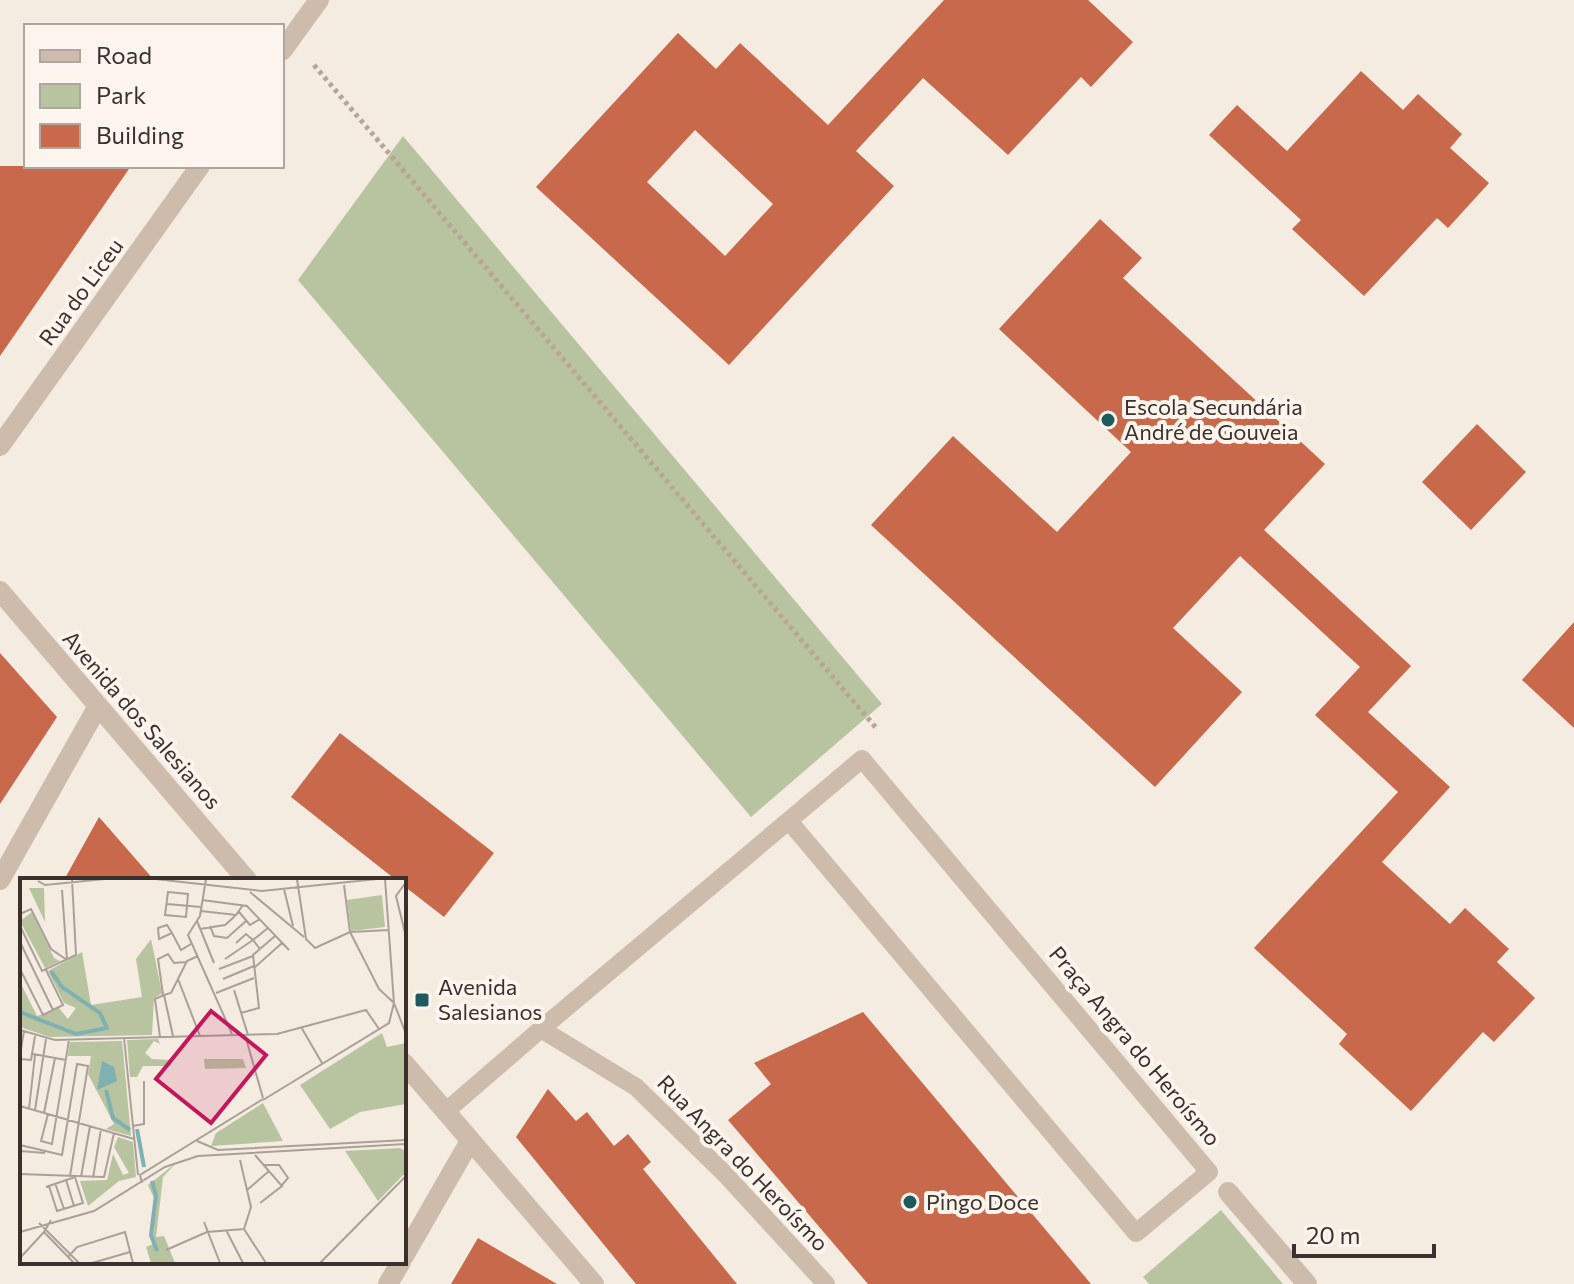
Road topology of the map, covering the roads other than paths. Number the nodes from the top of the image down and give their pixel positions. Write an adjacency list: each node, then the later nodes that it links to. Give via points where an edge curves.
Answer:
1 (319, 0): 2 (street)
2 (286, 45)
3 (199, 168): 4 (street, Rua do Liceu)
4 (0, 446)
5 (0, 591): 6 (street, Avenida dos Salesianos)
6 (98, 706): 8 (street, Avenida dos Salesianos); 9 (street)
7 (789, 821): 7 (lane, Praça Angra do Heroísmo, via 1136,1233 1209,1172 862,759); 10 (lane)
8 (245, 878)
9 (0, 880)
10 (541, 1029): 12 (lane); 19 (lane, Rua Angra do Heroísmo, via 636,1087)
11 (406, 1065): 12 (street)
12 (445, 1112): 13 (street)
13 (470, 1141): 15 (street); 18 (street)
14 (1228, 1192): 20 (street)
15 (406, 1253)
16 (400, 1264): 17 (street)
17 (388, 1284)
18 (594, 1284)
19 (826, 1284)
20 (1307, 1284)

